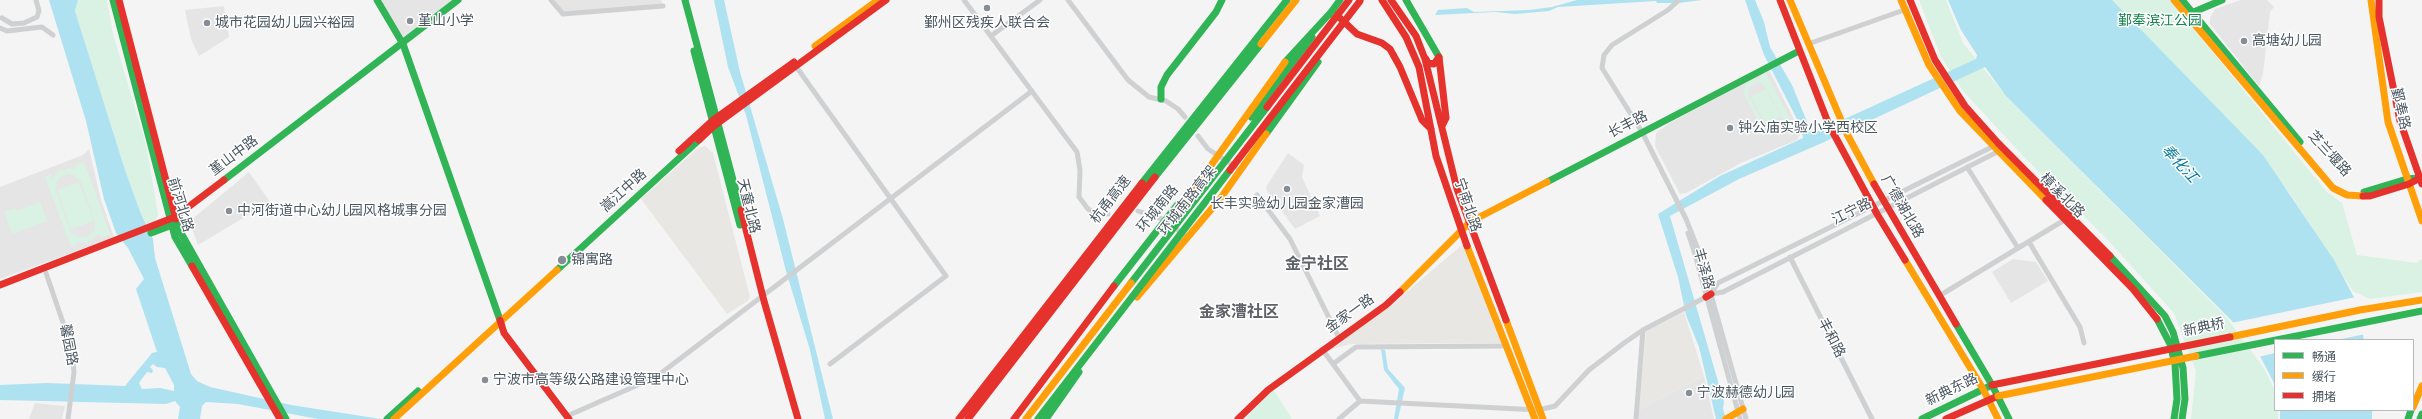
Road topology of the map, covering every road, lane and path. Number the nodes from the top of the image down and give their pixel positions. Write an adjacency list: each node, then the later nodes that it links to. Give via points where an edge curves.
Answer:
1 (36, 0): 41 (street, via 40,11 38,17 24,24 12,24)
2 (113, 0): 80 (main road, 前河北路)
3 (119, 0): 80 (main road, 前河北路)
4 (377, 0): 48 (main road)
5 (458, 0): 48 (main road, 堇山中路)
6 (551, 0): 36 (street, via 563,14)
7 (680, 0): 59 (main road, 天童北路)
8 (685, 0): 59 (main road)
9 (878, 0): 53 (main road, 嵩江中路)
10 (886, 0): 53 (main road, 嵩江中路)
11 (964, 0): 46 (street)
12 (1040, 0): 46 (street)
13 (1068, 0): 55 (street, via 1128,80 1149,97)
14 (1222, 0): 55 (main road, via 1216,12 1167,75 1161,87)
15 (1287, 0): 132 (main road, 杭甬高速)
16 (1296, 0): 133 (main road, 杭甬高速, via 1085,265)
17 (1340, 0): 37 (main road, 环城南路)
18 (1349, 0): 90 (main road, 环城南路高架, bridge)
19 (1360, 0): 91 (main road, 环城南路高架, bridge)
20 (1366, 0): 43 (main road)
21 (1382, 0): 56 (main road, 宁南北路, via 1406,37 1419,67)
22 (1391, 0): 52 (main road, 宁南北路, via 1416,36)
23 (1406, 0): 51 (main road)
24 (1679, 0): 62 (street, 丰泽路, via 1668,10 1612,45 1602,62 1602,68)
25 (1775, 0): 40 (main road)
26 (1780, 0): 40 (main road, 广德湖北路)
27 (1901, 0): 38 (main road, 樟溪北路)
28 (2174, 0): 39 (main road, 芝兰堰路)
29 (2182, 0): 39 (main road, 芝兰堰路)
30 (2209, 0): 39 (main road)
31 (2222, 0): 39 (main road)
32 (2371, 0): 69 (main road, 鄞奉路, via 2388,122)
33 (2380, 0): 68 (main road, 鄞奉路, via 2379,18 2400,121)
34 (1791, 2): 49 (main road, 广德湖北路)
35 (1911, 4): 38 (street); 64 (main road, 樟溪北路, via 1929,48 1942,71)
36 (662, 6)
37 (1333, 10): 43 (main road); 65 (main road, 环城南路); 90 (main road, bridge, via 1285,62 1162,233)
38 (1904, 10): 49 (street); 64 (main road, 樟溪北路, via 1945,92)
39 (2188, 12): 69 (main road, 芝兰堰路, via 2333,188 2347,195 2362,197)
40 (1786, 14): 50 (main road, 广德湖北路)
41 (1, 18): 42 (street)
42 (13, 19)
43 (1347, 24): 47 (main road); 57 (main road, via 1357,34 1382,43 1390,49)
44 (0, 28): 45 (street, via 7,31 42,27)
45 (53, 35)
46 (991, 36): 54 (street)
47 (1336, 37): 67 (main road); 91 (main road, bridge, via 1168,253)
48 (403, 44): 80 (main road, 堇山中路); 98 (main road)
49 (1808, 44): 73 (main road, 广德湖北路, via 1839,118)
50 (1799, 51): 62 (main road, 长丰路); 75 (main road, 广德湖北路, via 1829,125)
51 (1439, 57): 52 (main road, via 1434,64 1428,63); 60 (main road, via 1446,118)
52 (1425, 58): 60 (main road, 宁南北路)
53 (794, 65): 59 (main road, 嵩江中路); 59 (main road, 嵩江中路, via 760,86); 71 (street)
54 (1032, 91): 71 (street); 76 (street, via 1077,152 1080,170 1079,198 1088,209 1097,214)
55 (1161, 99): 58 (street, via 1178,108)
56 (1428, 111): 57 (main road); 61 (main road, 宁南北路)
57 (1419, 113): 61 (main road)
58 (1185, 117)
59 (716, 121): 95 (main road, 天童北路); 98 (main road, 嵩江中路)
60 (1442, 126): 81 (main road, 宁南北路, via 1457,189)
61 (1431, 129): 82 (main road, 宁南北路, via 1436,156)
62 (1639, 132): 72 (street, 丰泽路); 81 (main road, 长丰路)
63 (1198, 136): 65 (street, via 1208,149)
64 (1998, 147): 66 (street, 江宁路); 73 (street, 江宁路); 77 (main road, 樟溪北路); 149 (main road, 樟溪北路, via 2134,280 2165,316 2174,332 2183,368 2185,399)
65 (1219, 156): 67 (street); 78 (main road, 环城南路)
66 (1968, 167): 73 (street, 江宁路); 86 (street)
67 (1240, 170): 83 (main road)
68 (2421, 180): 69 (main road, 芝兰堰路)
69 (2408, 181): 79 (main road, 鄞奉路)
70 (1257, 195): 100 (street, via 1290,239)
71 (889, 198): 95 (street); 107 (street, via 946,276)
72 (1676, 201): 93 (street, 丰泽路, via 1696,254); 93 (street, 丰泽路, via 1699,252)
73 (1885, 205): 75 (street, 江宁路); 94 (main road, 广德湖北路)
74 (1138, 211): 78 (street)
75 (1875, 211): 87 (street, 江宁路); 93 (street, 江宁路, via 1718,283); 111 (main road, 广德湖北路)
76 (1108, 214)
77 (2066, 219): 84 (street); 148 (main road, 樟溪北路, via 2145,302 2162,326 2170,344 2174,364 2177,399)
78 (1165, 220): 83 (street); 134 (main road, 环城南路)
79 (2422, 221)
80 (173, 222): 85 (main road, 堇山中路); 112 (main road, 前河北路)
81 (1470, 222): 82 (main road, 金家一路); 119 (main road, 宁南北路)
82 (1461, 230): 100 (main road, 金家一路, via 1386,305); 104 (main road, 宁南北路)
83 (1187, 238): 137 (main road, via 1107,333)
84 (2029, 242): 86 (street); 103 (street, via 2080,327)
85 (119, 243): 88 (main road, 堇山中路); 89 (main road, 堇山中路)
86 (2018, 248): 94 (street)
87 (1790, 257): 93 (street, 江宁路, via 1723,292); 143 (street, 丰和路)
88 (46, 273): 92 (main road, 堇山中路); 125 (street, 馨园路, via 71,346 73,381)
89 (0, 285)
90 (1128, 286): 135 (main road, 环城南路高架, bridge)
91 (1138, 287): 136 (main road, 环城南路高架, bridge)
92 (0, 290)
93 (1706, 296): 99 (street); 120 (street, 丰泽路)
94 (1939, 296): 109 (main road, 广德湖北路)
95 (762, 298): 106 (main road, 天童北路); 122 (street, via 656,377)
96 (2422, 300): 109 (main road, 新典桥, bridge, via 2360,310)
97 (2422, 311): 101 (main road, 新典桥, bridge)
98 (499, 321): 117 (main road, 嵩江中路); 122 (main road, via 504,333)
99 (1643, 330): 119 (street, via 1589,370 1555,406); 141 (street)
100 (1339, 338): 105 (main road, 金家一路)
101 (2282, 339)
102 (2274, 341): 113 (main road, 新典桥, bridge)
103 (2084, 343)
104 (1506, 346): 108 (street, via 1356,347); 118 (main road, 宁南北路)
105 (1322, 349): 108 (street); 138 (main road, 金家一路, via 1268,390)
106 (777, 355): 130 (main road, 天童北路); 131 (main road, 天童北路)
107 (830, 364)
108 (1333, 364): 115 (street)
109 (1992, 385): 111 (main road, 新典东路); 113 (main road, 广德湖北路)
110 (2422, 386): 116 (main road)
111 (1984, 389): 114 (main road, 广德湖北路); 144 (main road, 新典东路)
112 (270, 396): 126 (main road, 前河北路); 127 (main road, 前河北路)
113 (1998, 396): 114 (main road, 新典东路); 147 (main road, 广德湖北路)
114 (1989, 400): 145 (main road, 新典东路); 146 (main road, 广德湖北路)
115 (1360, 401): 118 (street); 123 (street)
116 (2414, 405)
117 (402, 408): 128 (main road, 嵩江中路); 129 (main road, 嵩江中路)
118 (1531, 410): 119 (street); 139 (main road, 宁南北路)
119 (1539, 410): 140 (main road, 宁南北路)
120 (1740, 414): 124 (main road); 142 (street, 丰泽路)
121 (2422, 414): 150 (main road)
122 (568, 417)
123 (1341, 418)
124 (1727, 418)
125 (68, 419)
126 (280, 419)
127 (286, 419)
128 (387, 419)
129 (394, 419)
130 (792, 419)
131 (798, 419)
132 (959, 419)
133 (968, 419)
134 (1014, 419)
135 (1026, 419)
136 (1038, 419)
137 (1046, 419)
138 (1238, 419)
139 (1535, 419)
140 (1543, 419)
141 (1636, 419)
142 (1746, 419)
143 (1872, 419)
144 (1922, 419)
145 (1946, 419)
146 (1998, 419)
147 (2009, 419)
148 (2174, 419)
149 (2182, 419)
150 (2420, 419)

